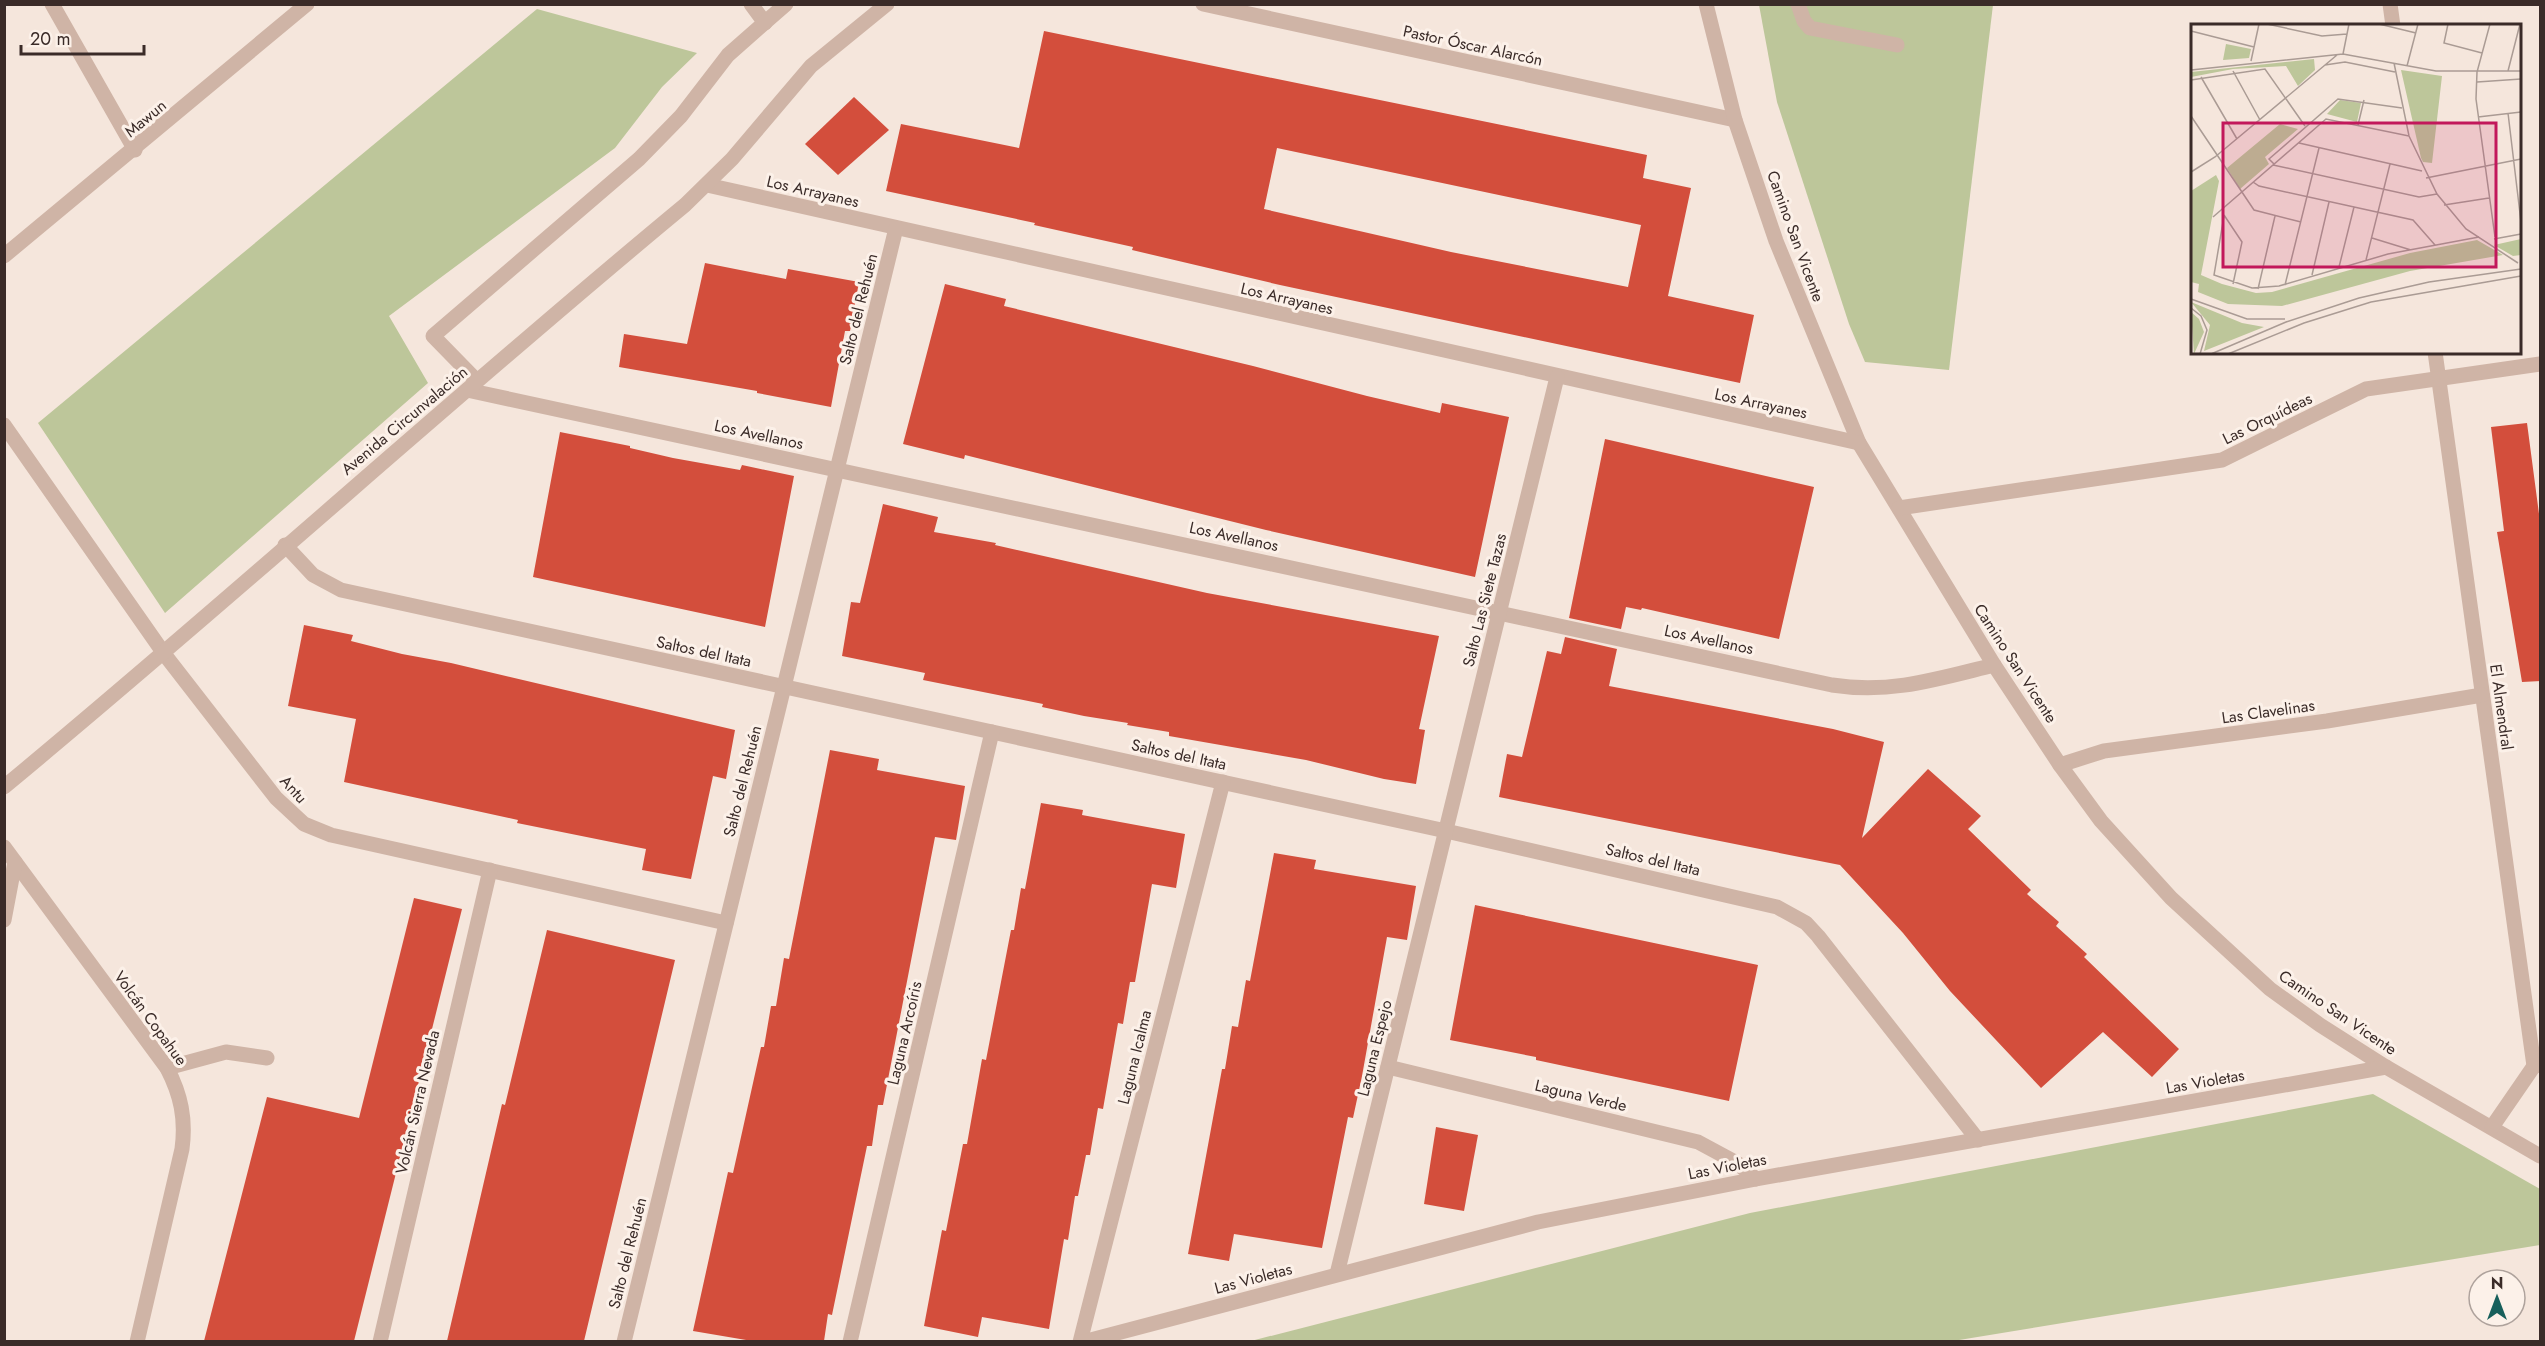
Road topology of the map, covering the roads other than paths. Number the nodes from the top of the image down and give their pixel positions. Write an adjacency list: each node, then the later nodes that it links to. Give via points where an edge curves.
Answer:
1 (52, 4): 15 (street)
2 (307, 4): 15 (street, Mawun)
3 (751, 4): 11 (street)
4 (786, 4): 11 (street)
5 (887, 4): 16 (street, Avenida Circunvalación, via 811,66)
6 (1203, 4): 10 (street, Pastor Óscar Alarcón)
7 (1706, 4): 14 (street, Camino San Vicente)
8 (1798, 4): 13 (street, via 1810,28)
9 (2390, 4): 12 (street)
10 (1261, 11): 14 (street, Pastor Óscar Alarcón)
11 (765, 23): 23 (street, via 728,56 681,116 639,159 433,336)
12 (2393, 24)
13 (1897, 45)
14 (1735, 120): 25 (street, Camino San Vicente, via 1781,252)
15 (135, 150): 18 (street, Mawun)
16 (707, 185): 17 (street, Los Arrayanes); 23 (street, Avenida Circunvalación)
17 (896, 228): 21 (street, Los Arrayanes); 26 (street, Salto del Rehuén)
18 (4, 256)
19 (2435, 354): 22 (street, El Almendral)
20 (2541, 364): 22 (street, Las Orquídeas)
21 (1557, 377): 25 (street, Los Arrayanes); 29 (street, Salto Las Siete Tazas)
22 (2438, 378): 27 (street, Las Orquídeas, via 2366,389 2222,460); 33 (street, El Almendral)
23 (472, 386): 26 (street, Los Avellanos); 28 (street, Avenida Circunvalación)
24 (4, 425): 30 (street, Antu)
25 (1859, 443): 27 (street, Camino San Vicente)
26 (837, 469): 29 (street, Los Avellanos); 32 (street, Salto del Rehuén)
27 (1899, 508): 31 (street, Camino San Vicente)
28 (285, 545): 30 (street, Avenida Circunvalación); 32 (street, Saltos del Itata, via 313,575 341,590)
29 (1499, 612): 31 (street, Los Avellanos, via 1853,688 1912,686); 38 (street, Salto Las Siete Tazas)
30 (165, 655): 37 (street, Avenida Circunvalación); 41 (street, Antu, via 276,798 304,824 331,835)
31 (1994, 665): 35 (street, Camino San Vicente)
32 (784, 687): 34 (street, Saltos del Itata); 43 (street, Salto del Rehuén)
33 (2482, 695): 35 (street, Las Clavelinas, via 2327,721 2104,751); 45 (street, El Almendral)
34 (992, 732): 36 (street, Saltos del Itata); 57 (street, Laguna Arcoíris)
35 (2060, 765): 46 (street, Camino San Vicente, via 2101,821 2222,947 2270,989)
36 (1223, 782): 38 (street, Saltos del Itata); 58 (street, Laguna Icalma)
37 (4, 787)
38 (1446, 831): 47 (street, Laguna Espejo); 50 (street, Saltos del Itata, via 1762,903 1791,913 1818,936)
39 (4, 847): 40 (street, Volcán Copahue)
40 (15, 862): 42 (street); 48 (street, Volcán Copahue)
41 (490, 870): 43 (street, Antu); 55 (street, Volcán Sierra Nevada)
42 (4, 920)
43 (726, 923): 56 (street, Salto del Rehuén)
44 (267, 1058): 48 (street, via 226,1052)
45 (2537, 1065): 49 (street)
46 (2385, 1066): 49 (street, Camino San Vicente); 50 (street, Las Violetas)
47 (1388, 1067): 52 (street, Laguna Verde, via 1688,1139 1716,1150); 53 (street, Laguna Espejo)
48 (167, 1068): 54 (street, Volcán Copahue, via 177,1088 185,1129)
49 (2492, 1127): 51 (street, Camino San Vicente)
50 (1978, 1140): 52 (street, Las Violetas)
51 (2541, 1156)
52 (1756, 1179): 53 (street, Las Violetas, via 1538,1222)
53 (1337, 1274): 58 (street, Las Violetas)
54 (137, 1341)
55 (380, 1341)
56 (624, 1341)
57 (850, 1341)
58 (1082, 1341)

